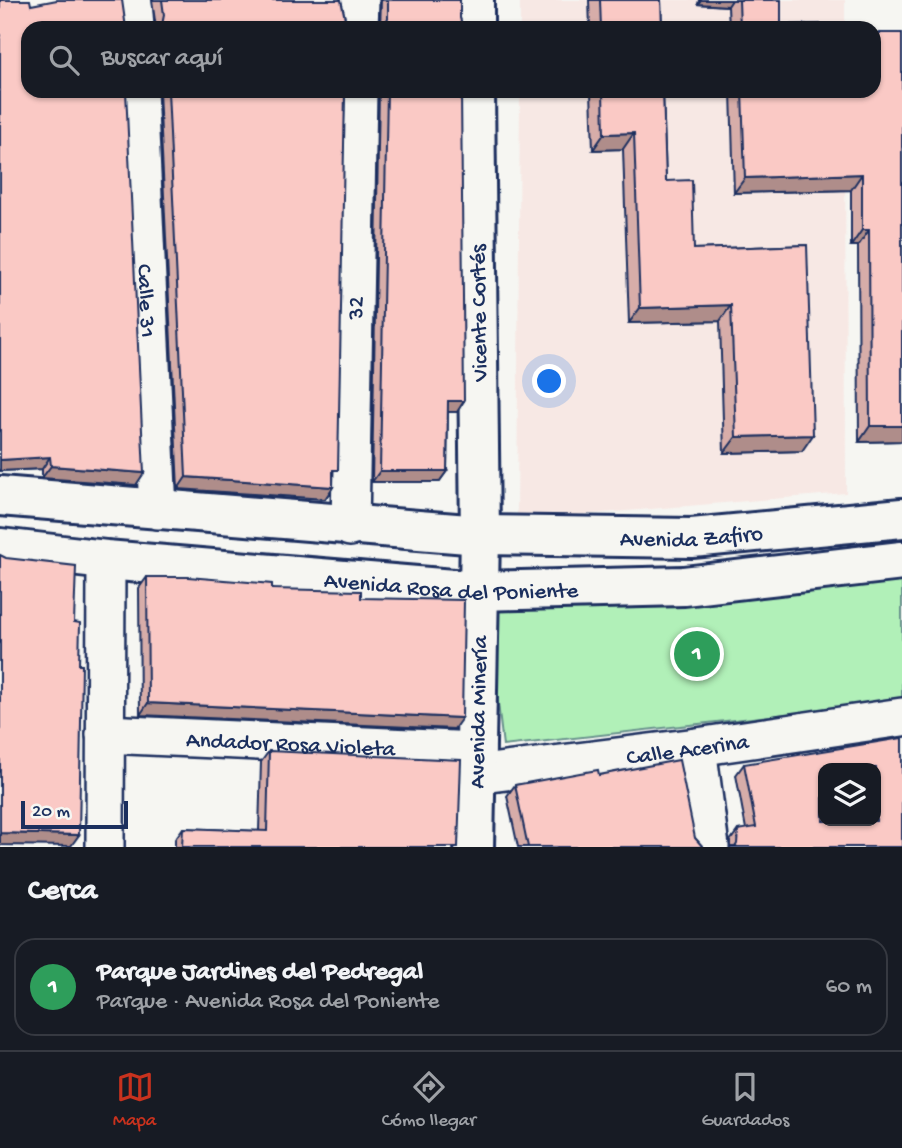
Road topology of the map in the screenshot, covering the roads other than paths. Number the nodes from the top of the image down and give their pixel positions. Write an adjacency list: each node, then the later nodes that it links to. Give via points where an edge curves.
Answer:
1 (133, 0): 4 (street)
2 (360, 0): 5 (street)
3 (474, 0): 6 (street)
4 (134, 21)
5 (359, 21)
6 (474, 21)
7 (138, 98): 11 (street, Calle 31)
8 (358, 98): 13 (street, 32)
9 (475, 98): 14 (street, Vicente Cortés)
10 (0, 496): 11 (street)
11 (158, 510): 13 (street)
12 (902, 518): 14 (street, Avenida Zafiro, via 692,537)
13 (350, 527): 14 (street)
14 (480, 536): 18 (street, Avenida Minería)
15 (0, 548): 16 (street, Avenida Rosa del Poniente)
16 (106, 560): 18 (street, Avenida Rosa del Poniente); 20 (street)
17 (902, 561): 18 (street, Avenida Rosa del Poniente, via 684,586)
18 (477, 590): 22 (street, Avenida Minería)
19 (902, 717): 21 (street, Calle Acerina)
20 (105, 734): 22 (street, Andador Rosa Violeta); 23 (street)
21 (697, 747): 22 (street, Calle Acerina); 25 (street)
22 (475, 763): 24 (street, Avenida Minería)
23 (104, 847)
24 (474, 847)
25 (709, 847)

